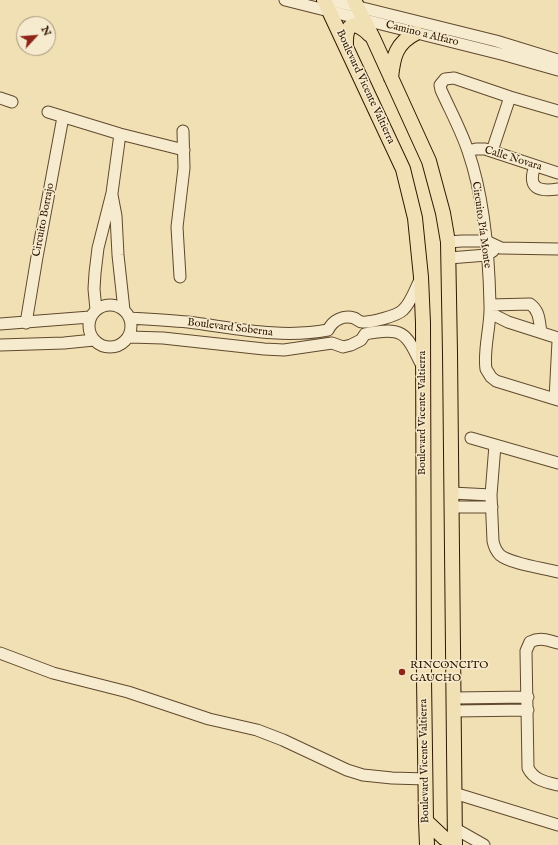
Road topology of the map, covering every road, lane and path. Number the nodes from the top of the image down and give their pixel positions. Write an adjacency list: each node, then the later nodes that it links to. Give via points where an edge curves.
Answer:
1 (285, 0): 3 (street, Camino a Alfaro)
2 (355, 3): 3 (street, Camino a Alfaro); 4 (main road); 8 (street, Camino a Alfaro)
3 (328, 4): 4 (street, Camino a Alfaro); 7 (main road, Boulevard Vicente Valtierra)
4 (363, 20): 5 (street, Camino a Alfaro); 6 (main road)
5 (416, 33): 8 (street, Camino a Alfaro); 11 (main road, via 407,37 395,53)
6 (373, 38): 7 (main road, via 362,27 352,26 347,30); 11 (main road)
7 (346, 45): 32 (main road, Boulevard Vicente Valtierra, via 403,169 415,218)
8 (507, 50): 9 (street, Camino a Alfaro); 10 (street, Camino a Alfaro)
9 (558, 60)
10 (558, 70)
11 (391, 78): 26 (main road, via 429,161)
12 (510, 98): 13 (street, Circuito Pía Monte); 19 (street, Circuito Pía Monte, via 458,79 450,77 443,80 441,90); 20 (street)
13 (558, 111)
14 (48, 112): 15 (street)
15 (63, 117): 17 (street); 37 (street, Circuito Borrajo)
16 (183, 131): 18 (street)
17 (120, 134): 18 (street); 24 (street)
18 (184, 150): 31 (street, via 177,227)
19 (468, 151): 20 (street, Calle Novara, via 480,148); 25 (street, Circuito Pía Monte, via 476,179)
20 (492, 151): 21 (street, Calle Novara)
21 (535, 166): 22 (street, Calle Novara); 23 (street, via 532,174 535,187 539,190)
22 (558, 172)
23 (558, 189)
24 (112, 193): 34 (street, via 98,248); 35 (street, via 119,267)
25 (486, 241): 26 (street); 27 (street); 29 (street, Circuito Pía Monte)
26 (448, 242): 30 (main road)
27 (501, 248): 28 (street); 29 (street)
28 (558, 249)
29 (486, 255): 30 (street); 33 (street, Circuito Pía Monte)
30 (449, 258): 53 (main road)
31 (180, 277)
32 (422, 277): 36 (street, via 410,302 403,310 387,318); 47 (main road, Boulevard Vicente Valtierra)
33 (490, 309): 40 (street, via 508,322); 40 (street, via 530,304 538,313); 48 (street, Circuito Pía Monte, via 485,364 488,374 496,381)
34 (93, 313): 35 (street, via 110,304 118,306); 37 (street); 44 (street, via 89,325)
35 (127, 314): 39 (street, Boulevard Soberna, via 264,333 315,333); 42 (street, via 132,324)
36 (361, 322): 39 (street, via 352,317 345,317 334,321); 41 (street)
37 (26, 323): 38 (street)
38 (0, 324)
39 (328, 330): 45 (street)
40 (541, 332): 43 (street)
41 (365, 334): 45 (street, Boulevard Soberna, via 361,340 351,345 343,347); 47 (street, Boulevard Soberna, via 384,330 400,333 413,347)
42 (129, 337): 44 (street, via 119,346 112,348); 45 (street, Boulevard Soberna, via 284,350)
43 (558, 339): 48 (street)
44 (94, 340): 46 (street)
45 (332, 343)
46 (0, 345)
47 (423, 369): 61 (main road, Boulevard Vicente Valtierra)
48 (556, 400)
49 (471, 438): 50 (street)
50 (495, 445): 51 (street); 52 (street)
51 (558, 463)
52 (492, 495): 53 (street); 54 (street)
53 (452, 500): 54 (street); 59 (main road)
54 (492, 507): 55 (street, via 493,541 499,554 508,560)
55 (558, 572)
56 (558, 643): 58 (street, via 542,638 528,645)
57 (0, 653): 61 (street, via 53,673 128,692 209,719 257,730 363,775)
58 (528, 697): 59 (street); 60 (street)
59 (454, 705): 60 (street); 63 (main road)
60 (528, 710): 62 (street, via 528,768 540,780)
61 (426, 779): 64 (main road, Boulevard Vicente Valtierra)
62 (558, 785)
63 (454, 793): 65 (street); 66 (main road)
64 (426, 821): 67 (main road); 69 (main road, Boulevard Vicente Valtierra)
65 (558, 825)
66 (454, 828): 67 (main road); 68 (main road); 70 (street)
67 (438, 833): 68 (main road)
68 (456, 844)
69 (427, 845)
70 (484, 845)

